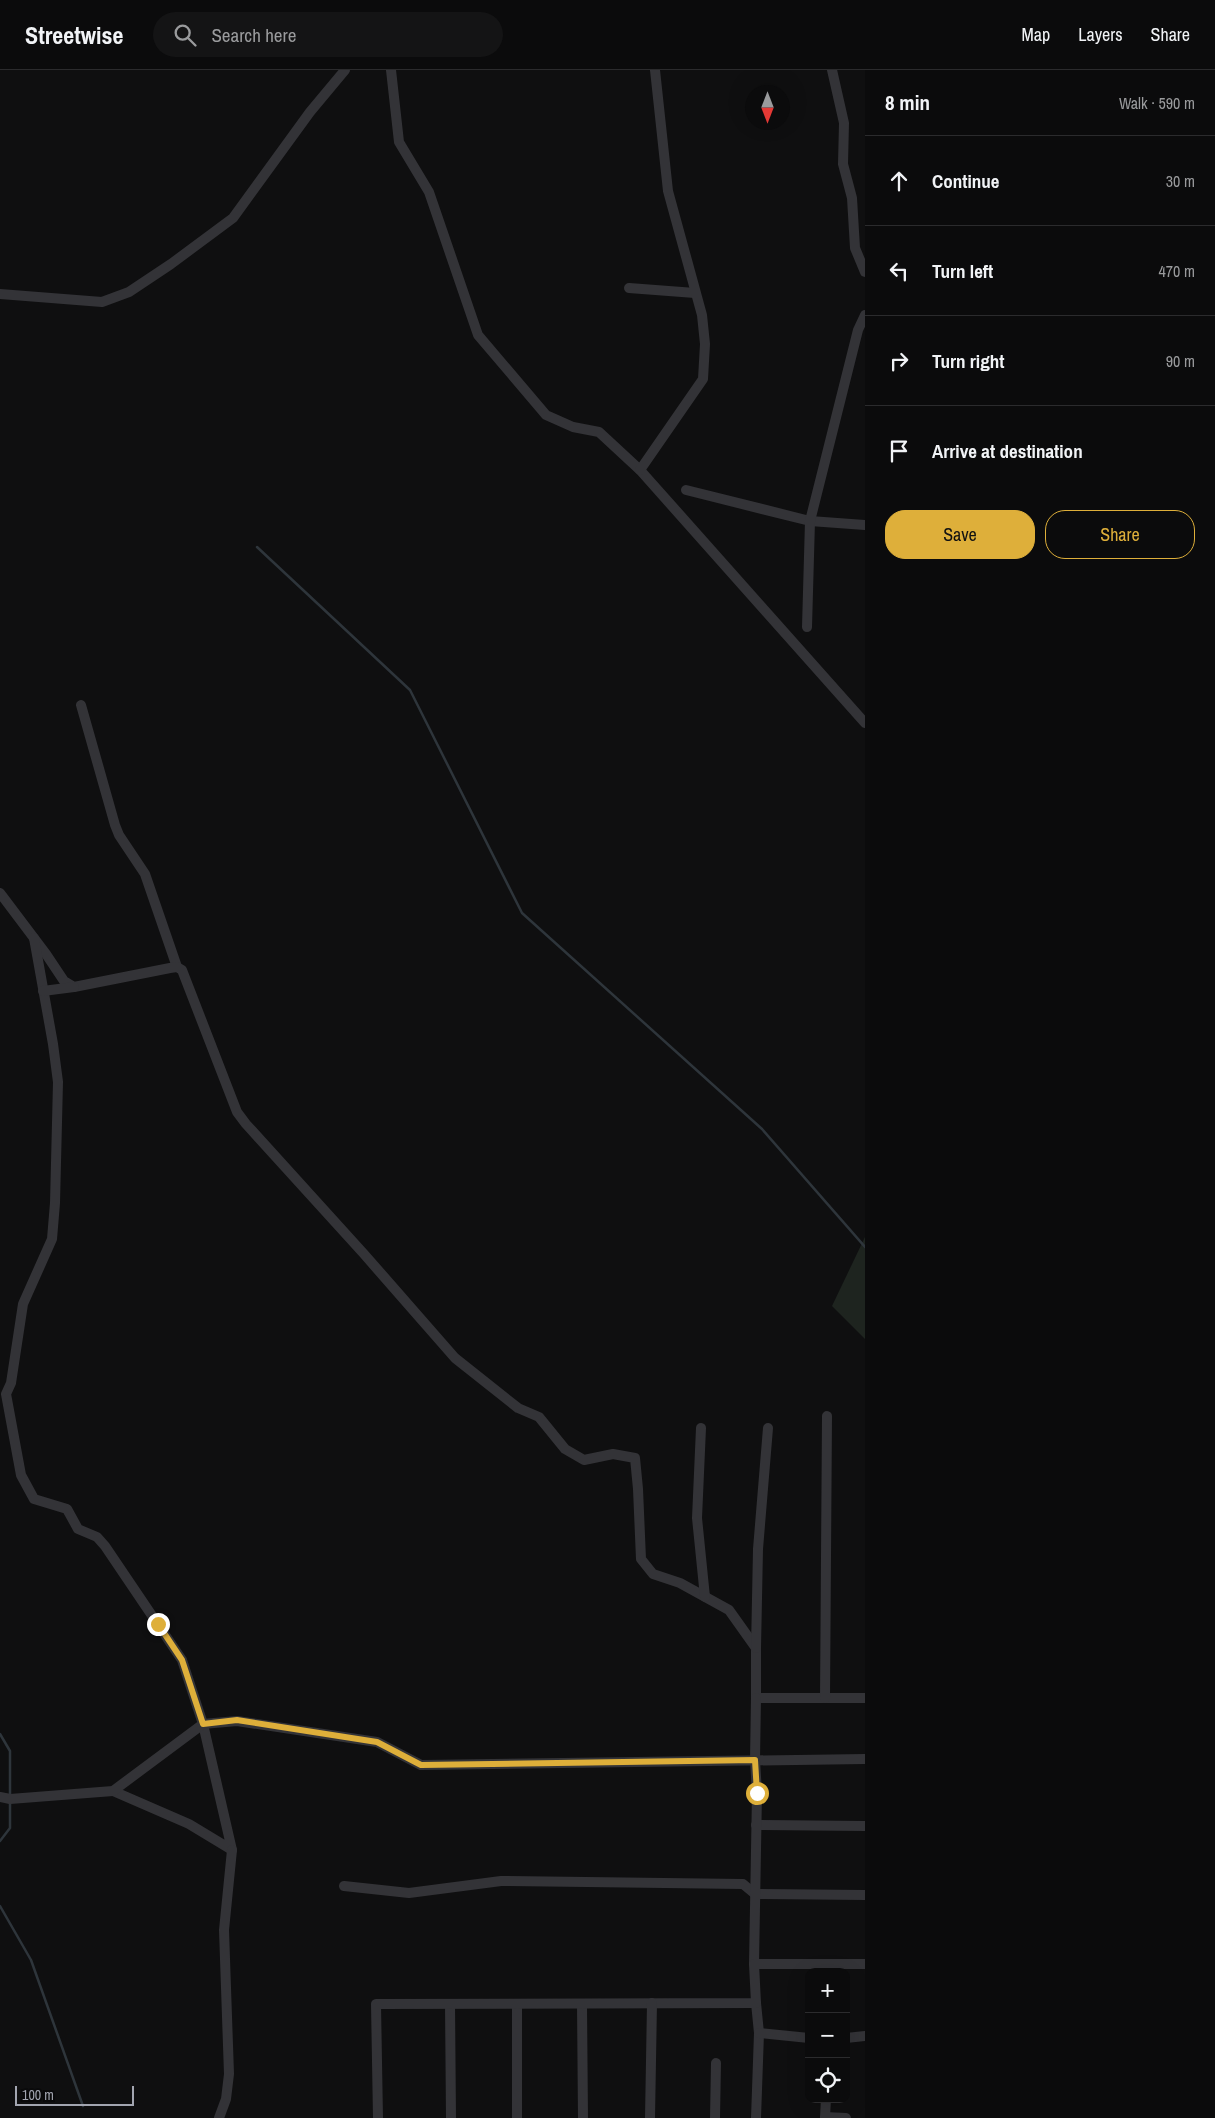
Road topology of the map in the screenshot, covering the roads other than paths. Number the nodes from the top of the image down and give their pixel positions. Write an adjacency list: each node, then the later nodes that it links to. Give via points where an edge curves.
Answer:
1 (345, 70): 8 (street, via 310,112 233,218 129,292 102,302)
2 (391, 70): 10 (street, via 399,142 430,192 478,335 546,415 573,427 599,432)
3 (655, 70): 7 (street, via 668,190)
4 (832, 70): 5 (street, via 844,123 842,164 852,198 855,248)
5 (865, 272)
6 (629, 288): 7 (street)
7 (695, 293): 10 (street, via 702,314 705,344 703,379)
8 (0, 294)
9 (865, 315): 12 (street, via 858,330)
10 (640, 470): 16 (street)
11 (686, 490): 12 (street)
12 (810, 521): 13 (street); 14 (street)
13 (865, 525)
14 (807, 627)
15 (81, 705): 19 (street, via 115,825 145,874)
16 (865, 724)
17 (0, 893): 18 (street)
18 (34, 937): 20 (street, via 64,981); 21 (street)
19 (177, 967): 20 (street); 25 (street, via 189,984 237,1112 246,1124 455,1358 518,1408 539,1417 565,1449 584,1460 613,1454 635,1458 641,1559 652,1574 680,1583)
20 (74, 987): 21 (street)
21 (43, 991): 30 (street, via 58,1082 56,1203 52,1239 23,1304 11,1383 6,1394 21,1475 34,1499 67,1509 78,1529 97,1537 105,1546 182,1660)
22 (827, 1416): 28 (street)
23 (702, 1428): 25 (street, via 697,1518)
24 (768, 1428): 26 (street, via 758,1549)
25 (705, 1597): 26 (street, via 729,1610)
26 (756, 1648): 27 (street)
27 (756, 1698): 28 (street); 32 (street)
28 (825, 1698): 29 (street)
29 (865, 1698)
30 (203, 1724): 32 (street, via 237,1720 377,1742 421,1765); 33 (street); 37 (street)
31 (865, 1759): 32 (street)
32 (755, 1760): 35 (street)
33 (113, 1791): 34 (street, via 10,1799); 37 (street, via 189,1824)
34 (0, 1797)
35 (756, 1825): 36 (street); 39 (street)
36 (865, 1826)
37 (232, 1850): 54 (street, via 224,1930 229,2074)
38 (344, 1886): 39 (street, via 409,1893 501,1881 743,1884)
39 (755, 1894): 40 (street); 41 (street)
40 (865, 1895)
41 (754, 1964): 42 (street); 45 (street)
42 (865, 1964)
43 (652, 2003): 45 (street); 47 (street); 59 (street)
44 (450, 2004): 46 (street); 55 (street, via 376,2004); 56 (street)
45 (756, 2004): 48 (street)
46 (517, 2005): 47 (street); 57 (street)
47 (582, 2005): 58 (street)
48 (759, 2033): 50 (street); 61 (street)
49 (865, 2036): 51 (street)
50 (805, 2038)
51 (850, 2038)
52 (716, 2063): 60 (street)
53 (826, 2103): 62 (street, via 825,2117)
54 (220, 2118)
55 (378, 2118)
56 (451, 2118)
57 (517, 2118)
58 (583, 2118)
59 (650, 2118)
60 (715, 2118)
61 (756, 2118)
62 (846, 2118)

